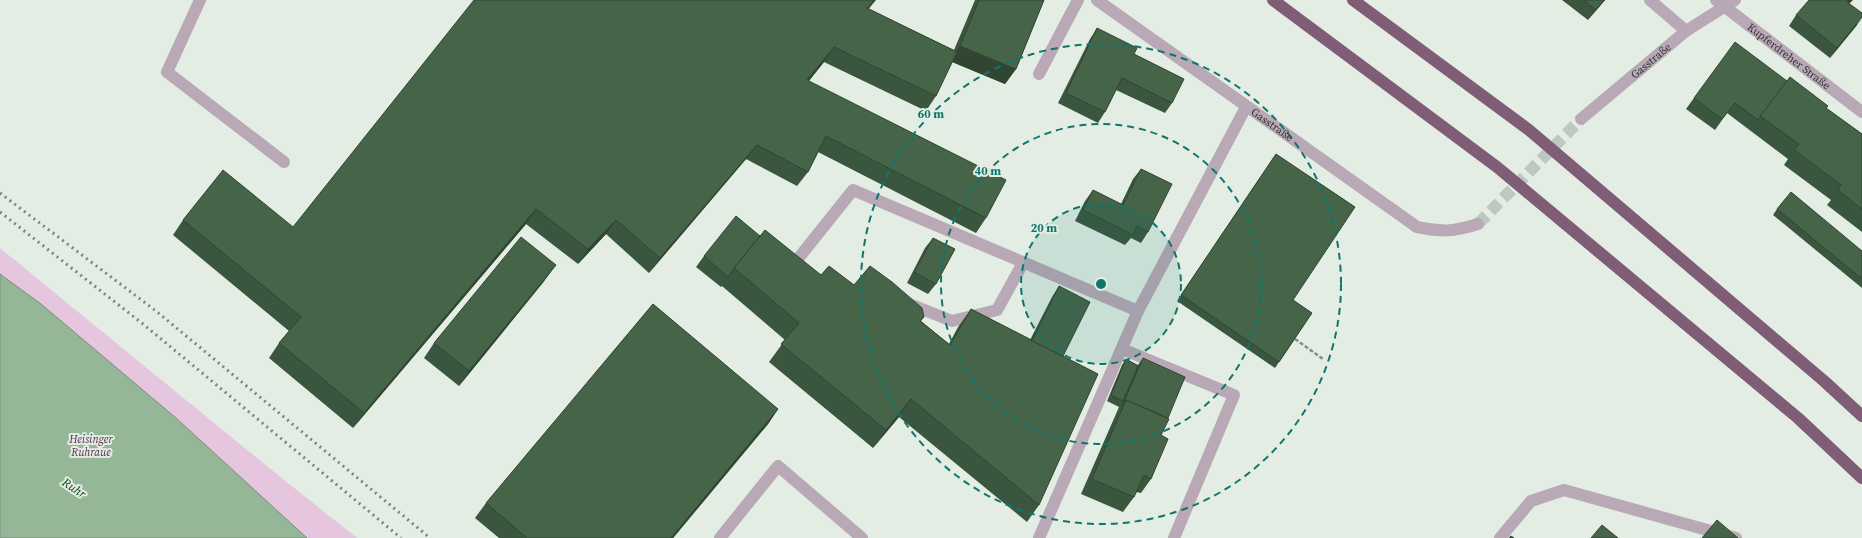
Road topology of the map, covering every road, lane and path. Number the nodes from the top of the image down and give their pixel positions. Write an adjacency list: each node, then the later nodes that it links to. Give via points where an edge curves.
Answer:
1 (200, 0): 14 (street, via 168,72)
2 (1078, 0): 10 (street)
3 (1097, 0): 11 (street)
4 (1273, 0): 24 (highway, via 1497,167 1798,418)
5 (1353, 0): 23 (highway, via 1529,130)
6 (1650, 0): 9 (street)
7 (1735, 0): 8 (street, Gasstraße)
8 (1720, 3): 9 (street, Gasstraße); 12 (street, Kupferdreher Straße)
9 (1686, 31): 13 (street, Gasstraße)
10 (1040, 74)
11 (1246, 107): 15 (street, Gasstraße, via 1417,227 1434,231 1454,231); 19 (street, Gasstraße)
12 (1862, 112)
13 (1581, 119)
14 (284, 162)
15 (1478, 224)
16 (797, 260): 17 (street, via 853,190)
17 (1023, 263): 18 (street, via 997,310 952,321); 19 (street)
18 (894, 297)
19 (1138, 311): 21 (street, Gasstraße)
20 (1295, 339): 22 (path)
21 (1122, 349): 27 (street, Gasstraße); 28 (street, via 1234,395)
22 (1323, 359)
23 (1862, 416)
24 (1862, 478)
25 (720, 538): 26 (street, via 778,466)
26 (862, 538)
27 (1038, 538)
28 (1174, 538)
29 (1500, 538): 30 (street, via 1531,501 1564,490)
30 (1736, 538)

